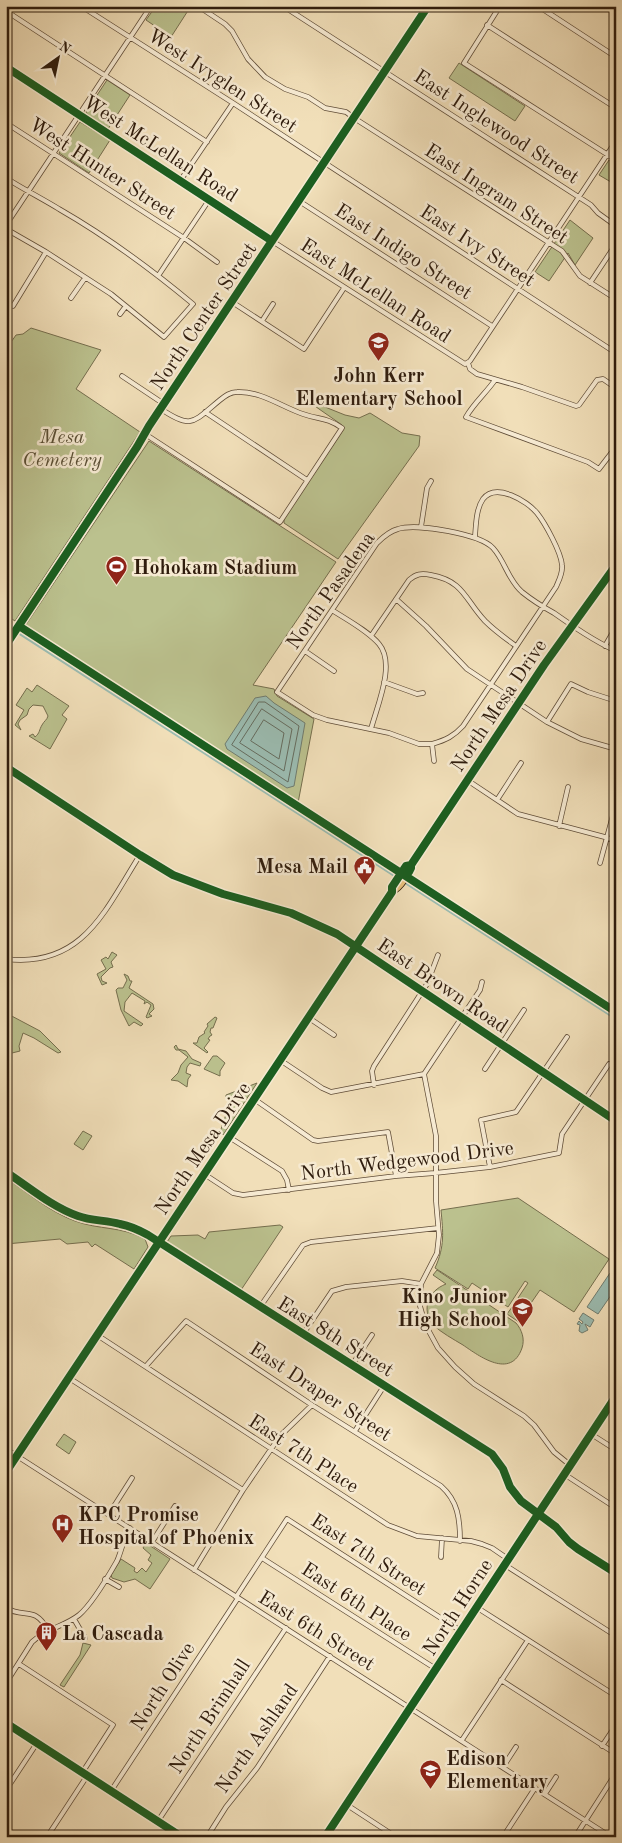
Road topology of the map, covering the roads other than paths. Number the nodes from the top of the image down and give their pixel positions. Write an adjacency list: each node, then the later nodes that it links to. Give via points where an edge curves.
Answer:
1 (82, 6): 10 (street, West Ivyglen Street)
2 (151, 6): 10 (street)
3 (198, 6): 18 (street, East Ingram Street, via 232,31 248,59 265,77 325,108 346,112)
4 (283, 6): 13 (street, East Inglewood Street)
5 (428, 6): 13 (street, North Center Street)
6 (500, 6): 9 (street)
7 (538, 6): 11 (street)
8 (6, 11): 14 (street)
9 (487, 25): 16 (street); 23 (street, via 464,63)
10 (130, 38): 14 (street); 15 (street, West Ivyglen Street)
11 (616, 57)
12 (6, 67): 17 (street, West McLellan Road)
13 (385, 71): 18 (street, North Center Street); 29 (street, East Inglewood Street)
14 (105, 76): 17 (street); 20 (street)
15 (233, 103): 20 (street); 25 (street, West Ivyglen Street)
16 (616, 108)
17 (80, 114): 22 (street); 27 (street, West McLellan Road)
18 (354, 118): 25 (street, North Center Street); 36 (street, East Ingram Street)
19 (6, 123): 22 (street, West Hunter Street)
20 (207, 142): 27 (street)
21 (616, 142): 23 (street)
22 (54, 154): 28 (street); 34 (street, West Hunter Street)
23 (607, 155): 24 (street); 29 (street)
24 (616, 160)
25 (324, 163): 31 (street, North Center Street); 44 (street, East Ivy Street)
26 (6, 178): 28 (street)
27 (180, 180): 30 (street, West McLellan Road)
28 (28, 192): 33 (street); 40 (street, via 59,209)
29 (579, 197): 32 (street, East Inglewood Street); 36 (street)
30 (210, 200): 34 (street); 35 (street, West McLellan Road)
31 (299, 201): 35 (street, North Center Street); 53 (street, East Indigo Street)
32 (616, 226)
33 (6, 227): 38 (street)
34 (184, 238): 39 (street, West Hunter Street); 40 (street)
35 (272, 241): 43 (street, East McLellan Road); 47 (street, North Center Street)
36 (548, 243): 42 (street, East Ingram Street, via 562,251 576,272); 44 (street)
37 (616, 244): 42 (street)
38 (46, 252): 41 (street); 48 (street, via 13,306)
39 (216, 262)
40 (158, 276): 50 (street, via 193,304 164,337)
41 (85, 278): 45 (street); 50 (street)
42 (590, 283): 46 (street, East Ingram Street)
43 (344, 288): 52 (street, via 304,349); 55 (street, East McLellan Road)
44 (518, 288): 53 (street); 54 (street, East Ivy Street)
45 (71, 298)
46 (616, 299)
47 (232, 302): 52 (street); 59 (street, North Center Street)
48 (6, 304)
49 (273, 304): 52 (street)
50 (126, 306): 51 (street)
51 (120, 314)
52 (262, 322)
53 (492, 326): 55 (street)
54 (616, 353)
55 (466, 364): 57 (street, East McLellan Road, via 473,372)
56 (122, 376): 59 (street)
57 (495, 380): 58 (street, East McLellan Road, via 571,405 579,405 597,380 603,379); 64 (street, via 466,417 588,462 599,469)
58 (616, 388)
59 (164, 404): 60 (street, North Center Street)
60 (161, 409): 61 (street, via 189,422); 62 (street, North Center Street)
61 (204, 412): 65 (street); 65 (street, via 230,393 243,393 268,399 301,414 331,420 342,428)
62 (145, 434): 65 (street, via 280,522); 78 (street, North Center Street)
63 (616, 447): 64 (street)
64 (614, 455)
65 (307, 480)
66 (430, 480): 69 (street)
67 (551, 521): 68 (street)
68 (545, 524): 70 (street, via 530,506 500,492 491,493 479,507); 73 (street, via 562,565 556,587)
69 (421, 527): 70 (street, North Pasadena); 74 (street, North Pasadena, via 408,526 384,536)
70 (474, 536): 73 (street, via 494,549 522,592)
71 (616, 565): 75 (main road, North Mesa Drive)
72 (396, 599): 77 (street); 79 (street, via 415,575 442,577 460,588 484,620); 85 (street, via 466,669)
73 (543, 606): 75 (street); 79 (street)
74 (332, 610): 77 (street); 81 (street, North Pasadena)
75 (572, 626): 80 (street); 88 (main road, North Mesa Drive)
76 (616, 627): 80 (street)
77 (371, 636): 84 (street, via 380,644 386,661)
78 (6, 645)
79 (516, 646): 85 (street)
80 (605, 646): 82 (street)
81 (305, 651): 83 (street); 90 (street, North Pasadena, via 278,692 313,715)
82 (616, 651)
83 (334, 671)
84 (384, 682): 86 (street, via 417,694); 90 (street)
85 (490, 685): 88 (street); 91 (street, via 455,734)
86 (423, 693)
87 (616, 702): 89 (street, via 571,684)
88 (518, 704): 89 (street); 96 (main road, North Mesa Drive)
89 (547, 722): 92 (street, via 581,739)
90 (371, 729): 91 (street, via 419,744)
91 (432, 744): 93 (street)
92 (616, 749)
93 (434, 762)
94 (521, 763): 98 (street)
95 (6, 768): 103 (main road, East Brown Road)
96 (467, 780): 98 (street); 105 (main road, North Mesa Drive, via 411,865 406,866 403,876 392,887 392,892)
97 (568, 787): 100 (street)
98 (496, 800): 100 (street, via 518,814)
99 (616, 804): 101 (street)
100 (559, 826): 101 (street)
101 (608, 838): 102 (street); 104 (street)
102 (616, 840)
103 (140, 855): 105 (main road, East Brown Road, via 173,875 202,887 291,913); 107 (street, via 94,925 74,945 44,959)
104 (600, 863)
105 (356, 946): 109 (main road, East Brown Road); 112 (main road, North Mesa Drive)
106 (438, 955): 109 (street)
107 (6, 959)
108 (482, 982): 111 (street)
109 (423, 991): 111 (main road, East Brown Road); 121 (street, via 374,1066)
110 (524, 1010): 115 (street)
111 (461, 1017): 115 (main road, East Brown Road); 120 (street)
112 (309, 1018): 113 (street); 116 (main road, North Mesa Drive)
113 (334, 1035)
114 (567, 1037): 119 (street)
115 (502, 1044): 118 (street); 119 (main road, East Brown Road)
116 (280, 1060): 121 (street, via 331,1092); 122 (main road, North Mesa Drive)
117 (609, 1064): 123 (street)
118 (485, 1069)
119 (544, 1072): 123 (main road, East Brown Road); 126 (street, via 516,1112 481,1120)
120 (424, 1074): 121 (street); 128 (street, via 436,1136)
121 (374, 1084)
122 (254, 1099): 125 (main road, North Mesa Drive); 130 (street, via 313,1140 388,1132)
123 (585, 1100): 124 (main road, East Brown Road); 126 (street, North Wedgewood Drive, via 562,1134 559,1153)
124 (616, 1121)
125 (229, 1137): 129 (main road, North Mesa Drive); 131 (street, via 282,1171)
126 (490, 1167): 128 (street, North Wedgewood Drive)
127 (6, 1172): 133 (street, East 8th Street, via 65,1210 86,1219 132,1227)
128 (435, 1173): 130 (street, North Wedgewood Drive); 132 (street)
129 (204, 1174): 131 (street, North Wedgewood Drive, via 233,1194); 133 (main road, North Mesa Drive)
130 (396, 1176): 131 (street, North Wedgewood Drive)
131 (289, 1190)
132 (438, 1228): 134 (street, via 437,1253); 135 (street, via 303,1245)
133 (159, 1242): 135 (street, East 8th Street); 137 (main road, North Mesa Drive)
134 (422, 1284): 136 (street, via 402,1281 332,1291); 151 (street, via 420,1306 438,1348 474,1384 524,1416 554,1452)
135 (260, 1306): 136 (street, East 8th Street)
136 (303, 1334): 139 (street, East 8th Street)
137 (97, 1335): 140 (street, East 7th Place); 141 (main road, North Mesa Drive)
138 (372, 1335): 139 (street)
139 (352, 1365): 142 (street, East 8th Street)
140 (146, 1366): 144 (street, East Draper Street, via 186,1321); 148 (street, East 7th Place)
141 (69, 1378): 150 (main road, North Mesa Drive); 155 (street)
142 (384, 1386): 145 (street); 159 (street, East 8th Street, via 492,1454 515,1494)
143 (616, 1396): 146 (street, North Horne)
144 (312, 1405): 145 (street, East Draper Street); 148 (street)
145 (355, 1431): 163 (street, East Draper Street, via 447,1492 458,1514)
146 (591, 1434): 149 (street); 151 (street, North Horne)
147 (6, 1449): 150 (street, East 6th Street)
148 (270, 1450): 155 (street); 162 (street, East 7th Place, via 388,1525 417,1536)
149 (616, 1450)
150 (17, 1456): 152 (main road, North Mesa Drive); 158 (street, East 6th Street)
151 (570, 1464): 153 (street, North Horne)
152 (6, 1472)
153 (564, 1474): 157 (street); 159 (street, North Horne)
154 (132, 1478): 158 (street)
155 (243, 1490): 169 (street)
156 (175, 1506): 164 (street)
157 (616, 1508)
158 (109, 1514): 161 (street, East 6th Street)
159 (538, 1514): 167 (street, North Horne); 170 (street, East 8th Street, via 569,1542)
160 (287, 1519): 166 (street, North Olive); 179 (street, East 7th Street)
161 (130, 1528): 164 (street, East 6th Street); 171 (street)
162 (442, 1538): 163 (street, East 7th Place); 165 (street)
163 (460, 1541): 167 (street, East 7th Place, via 482,1544)
164 (152, 1542): 169 (street, East 6th Street)
165 (441, 1557)
166 (262, 1558): 173 (street, North Olive); 185 (street, East 6th Place)
167 (508, 1559): 168 (street, North Horne)
168 (505, 1565): 174 (street, North Horne); 180 (street)
169 (194, 1570): 173 (street, East 6th Street)
170 (616, 1573)
171 (105, 1579): 172 (street); 176 (street, via 85,1609)
172 (119, 1587)
173 (237, 1597): 177 (street, East 6th Street); 204 (street, North Olive)
174 (476, 1607): 179 (street, North Horne); 182 (street)
175 (6, 1608): 178 (street, via 32,1613 44,1622)
176 (74, 1619): 178 (street); 181 (street)
177 (286, 1628): 183 (street, East 6th Street); 208 (street, North Brimhall)
178 (48, 1630): 184 (street, via 32,1642)
179 (461, 1631): 185 (street, North Horne)
180 (616, 1636)
181 (85, 1638)
182 (528, 1640): 186 (street); 188 (street)
183 (330, 1656): 189 (street, East 6th Street); 211 (street, North Ashland)
184 (19, 1664): 187 (street); 198 (street, via 113,1725)
185 (436, 1669): 189 (street, North Horne)
186 (501, 1680): 192 (street); 194 (street)
187 (6, 1683)
188 (616, 1696)
189 (411, 1708): 192 (street, East 6th Street); 206 (street, North Horne)
190 (6, 1723): 193 (main road)
191 (616, 1725): 194 (street)
192 (462, 1740): 197 (street, East 6th Street)
193 (37, 1743): 198 (main road); 203 (street)
194 (602, 1746): 196 (street)
195 (516, 1747): 197 (street)
196 (616, 1754)
197 (503, 1767): 202 (street, East 6th Street)
198 (82, 1772): 200 (main road)
199 (616, 1773): 207 (street)
200 (87, 1776): 204 (main road); 209 (street)
201 (556, 1776): 205 (street)
202 (535, 1788): 205 (street, East 6th Street); 214 (street)
203 (6, 1790)
204 (111, 1791): 208 (main road)
205 (545, 1794): 207 (street, East 6th Street)
206 (347, 1805): 212 (street, North Horne); 213 (street)
207 (585, 1820): 215 (street); 216 (street, East 6th Street)
208 (158, 1821): 210 (main road)
209 (47, 1837)
210 (182, 1837)
211 (207, 1837)
212 (326, 1837)
213 (396, 1837)
214 (503, 1837)
215 (575, 1837)
216 (611, 1837)

